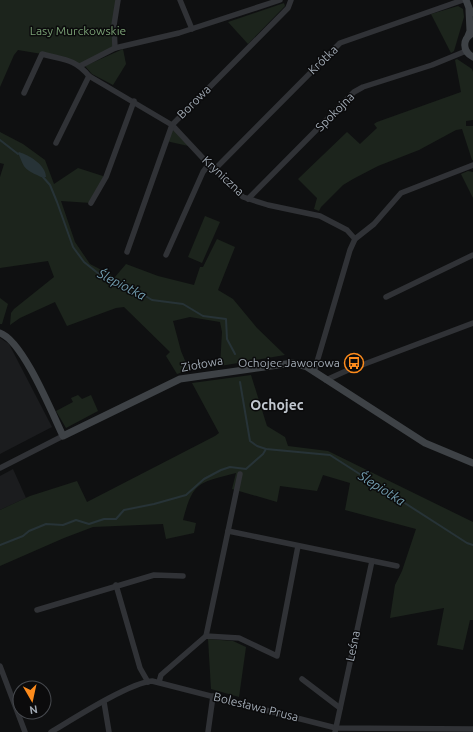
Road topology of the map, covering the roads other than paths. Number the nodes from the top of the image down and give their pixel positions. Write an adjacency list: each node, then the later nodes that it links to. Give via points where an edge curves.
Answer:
1 (118, 0): 10 (street, via 114,25)
2 (180, 0): 8 (street)
3 (280, 0): 8 (street)
4 (291, 0): 17 (street, Borowa, via 288,8)
5 (465, 0): 6 (street); 21 (street, Krótka, via 340,44)
6 (469, 10): 7 (street); 9 (street)
7 (473, 18)
8 (192, 29): 10 (street)
9 (470, 35): 11 (street, via 464,44)
10 (115, 48): 13 (street)
11 (466, 51): 12 (street); 22 (street, Spokojna, via 358,89)
12 (473, 57)
13 (80, 66): 14 (street, Kryniczna); 15 (street, via 42,54)
14 (89, 76): 16 (street, Kryniczna); 18 (street)
15 (24, 93)
16 (134, 101): 17 (street, Kryniczna); 23 (street, via 106,177)
17 (172, 124): 19 (street, Kryniczna); 25 (street, Borowa)
18 (56, 143)
19 (209, 164): 21 (street, Kryniczna); 26 (street, via 203,172)
20 (473, 165): 24 (street, via 401,193 374,224)
21 (214, 170): 22 (street, Kryniczna)
22 (248, 199): 24 (street, Kryniczna, via 320,216 347,230)
23 (91, 203)
24 (356, 239): 31 (street, via 350,250)
25 (127, 252)
26 (166, 255)
27 (473, 256): 28 (street)
28 (386, 297)
29 (473, 324): 32 (street)
30 (0, 333): 33 (street, via 10,338 22,354)
31 (314, 372): 32 (street, Ziołowa); 33 (street, Ziołowa, via 299,364 288,363 180,378)
32 (326, 380): 34 (street, Ziołowa, via 425,444)
33 (63, 436): 35 (street, Ziołowa)
34 (473, 462)
35 (0, 468)
36 (240, 474): 37 (street)
37 (228, 531): 38 (street); 44 (street)
38 (298, 546): 39 (street); 44 (street, via 277,656 239,638)
39 (372, 561): 40 (street); 51 (street, Leśna)
40 (397, 566)
41 (183, 576): 42 (street, via 154,575)
42 (116, 585): 43 (street); 47 (street, via 140,668)
43 (37, 610)
44 (206, 636): 48 (street, via 161,675)
45 (0, 666): 54 (street)
46 (302, 679): 51 (street)
47 (148, 682): 48 (street, Bolesława Prusa); 50 (street, Bolesława Prusa)
48 (159, 682): 49 (street, Bolesława Prusa)
49 (213, 696): 53 (street, Bolesława Prusa); 57 (street)
50 (104, 702): 55 (street, Bolesława Prusa); 56 (street)
51 (340, 708): 53 (street, Leśna)
52 (473, 729): 53 (street, Bolesława Prusa)
53 (335, 730)
54 (25, 732)
55 (51, 732)
56 (109, 732)
57 (208, 732)

